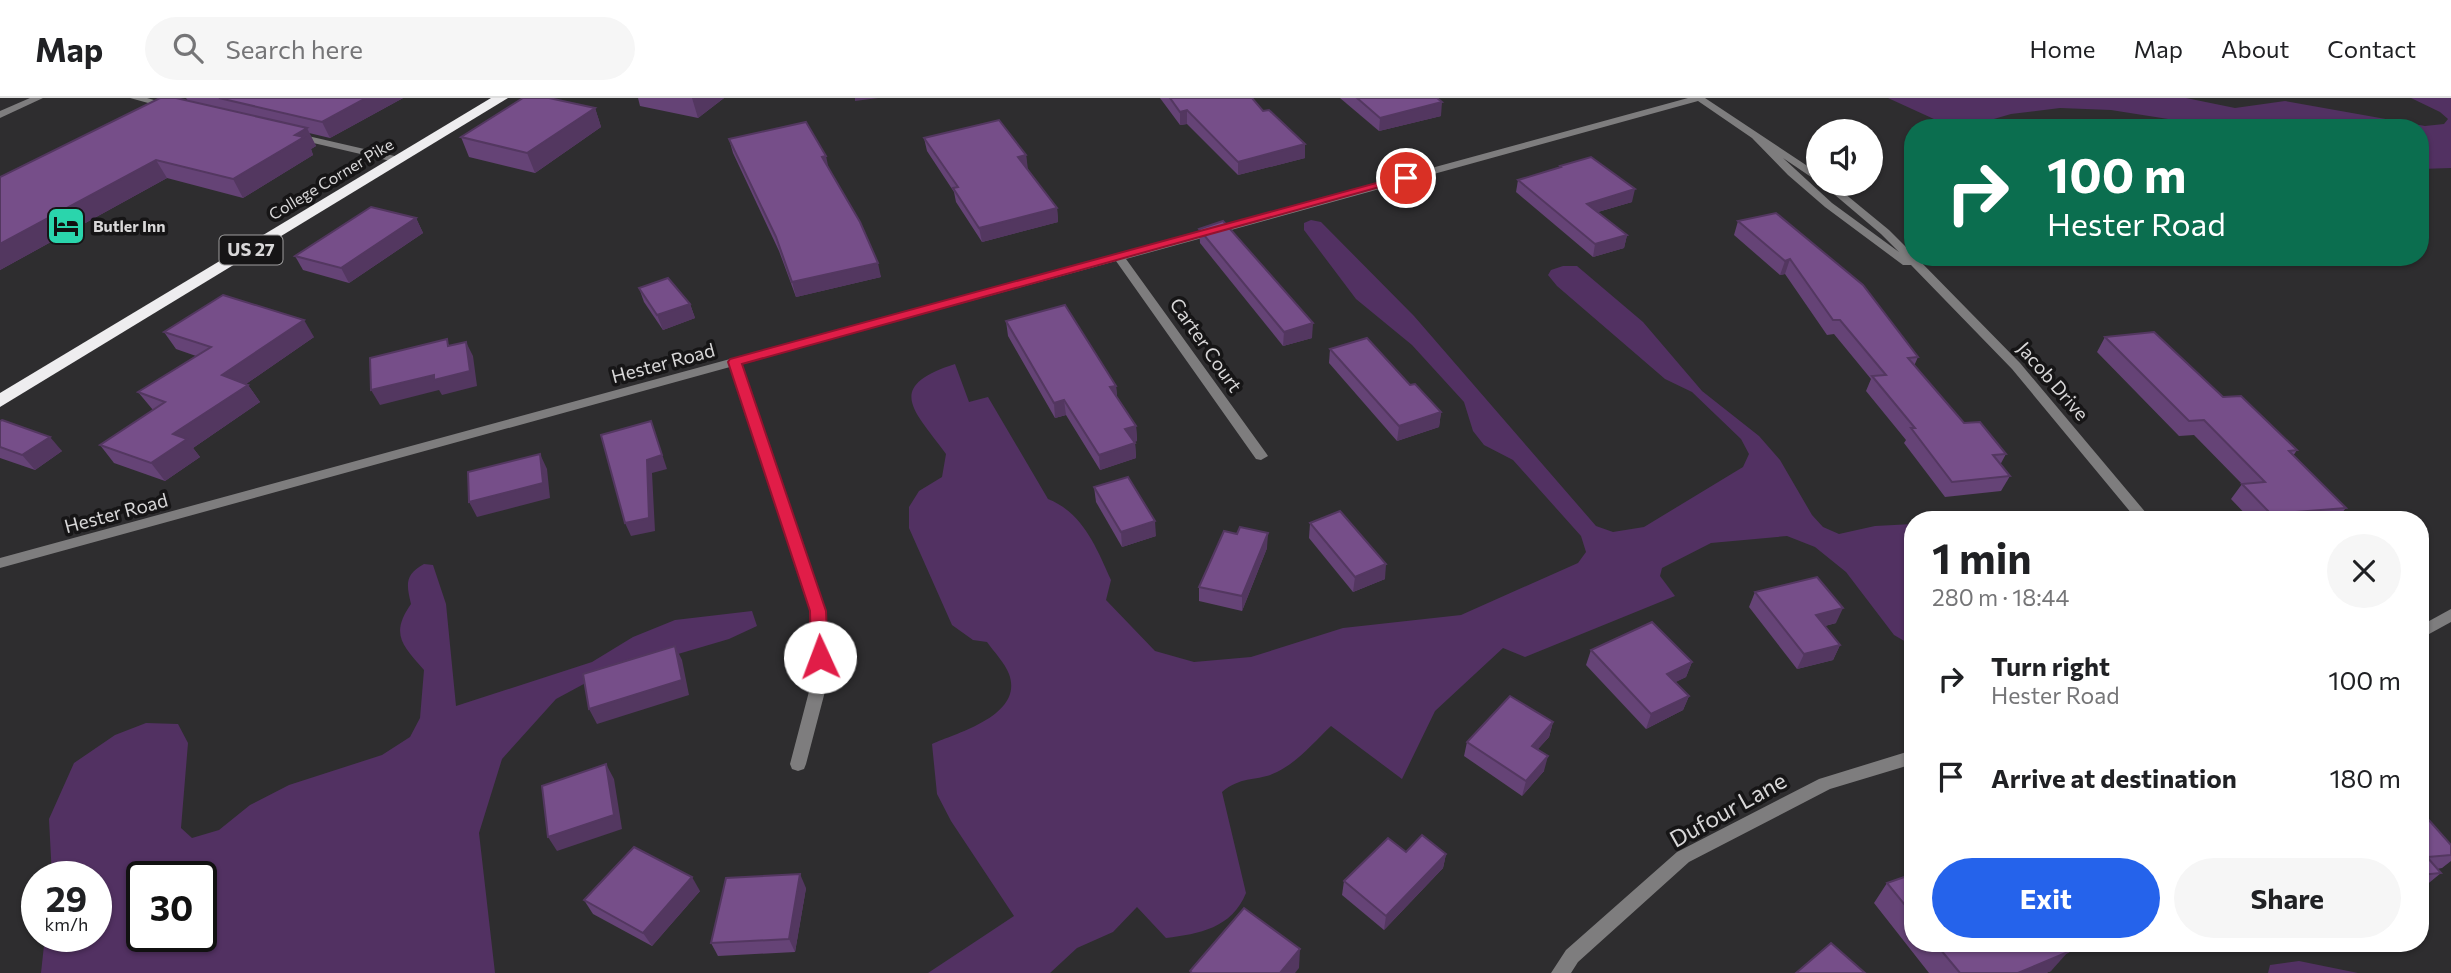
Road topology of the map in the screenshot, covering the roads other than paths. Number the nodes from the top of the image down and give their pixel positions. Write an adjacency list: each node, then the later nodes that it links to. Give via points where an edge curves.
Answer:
1 (38, 98): 8 (street)
2 (135, 98): 5 (street)
3 (501, 98): 11 (highway, College Corner Pike / US 27)
4 (1699, 98): 10 (street, Jacob Drive); 15 (street, Hester Road)
5 (156, 103): 6 (street); 7 (street)
6 (183, 109)
7 (134, 114)
8 (0, 115)
9 (290, 134): 11 (street)
10 (1757, 138): 12 (street, Jacob Drive); 16 (street, Jacob Drive, via 1800,181)
11 (400, 160): 21 (highway, College Corner Pike / US 27)
12 (1806, 169)
13 (1842, 196): 14 (street, Jacob Drive)
14 (1904, 252)
15 (1119, 257): 20 (street, Hester Road); 22 (street, Carter Court)
16 (1904, 260)
17 (1912, 266): 19 (street, Jacob Drive)
18 (1917, 266): 19 (street, Jacob Drive)
19 (1926, 275): 23 (street, Jacob Drive, via 2017,366)
20 (734, 362): 24 (street, Hester Road); 28 (street, via 818,611 820,680)
21 (0, 401)
22 (1261, 456)
23 (2138, 511)
24 (0, 563)
25 (2451, 615): 26 (street)
26 (2429, 628)
27 (1904, 760): 29 (street, Dufour Lane, via 1825,784 1683,857 1572,956)
28 (798, 764)
29 (1560, 973)

